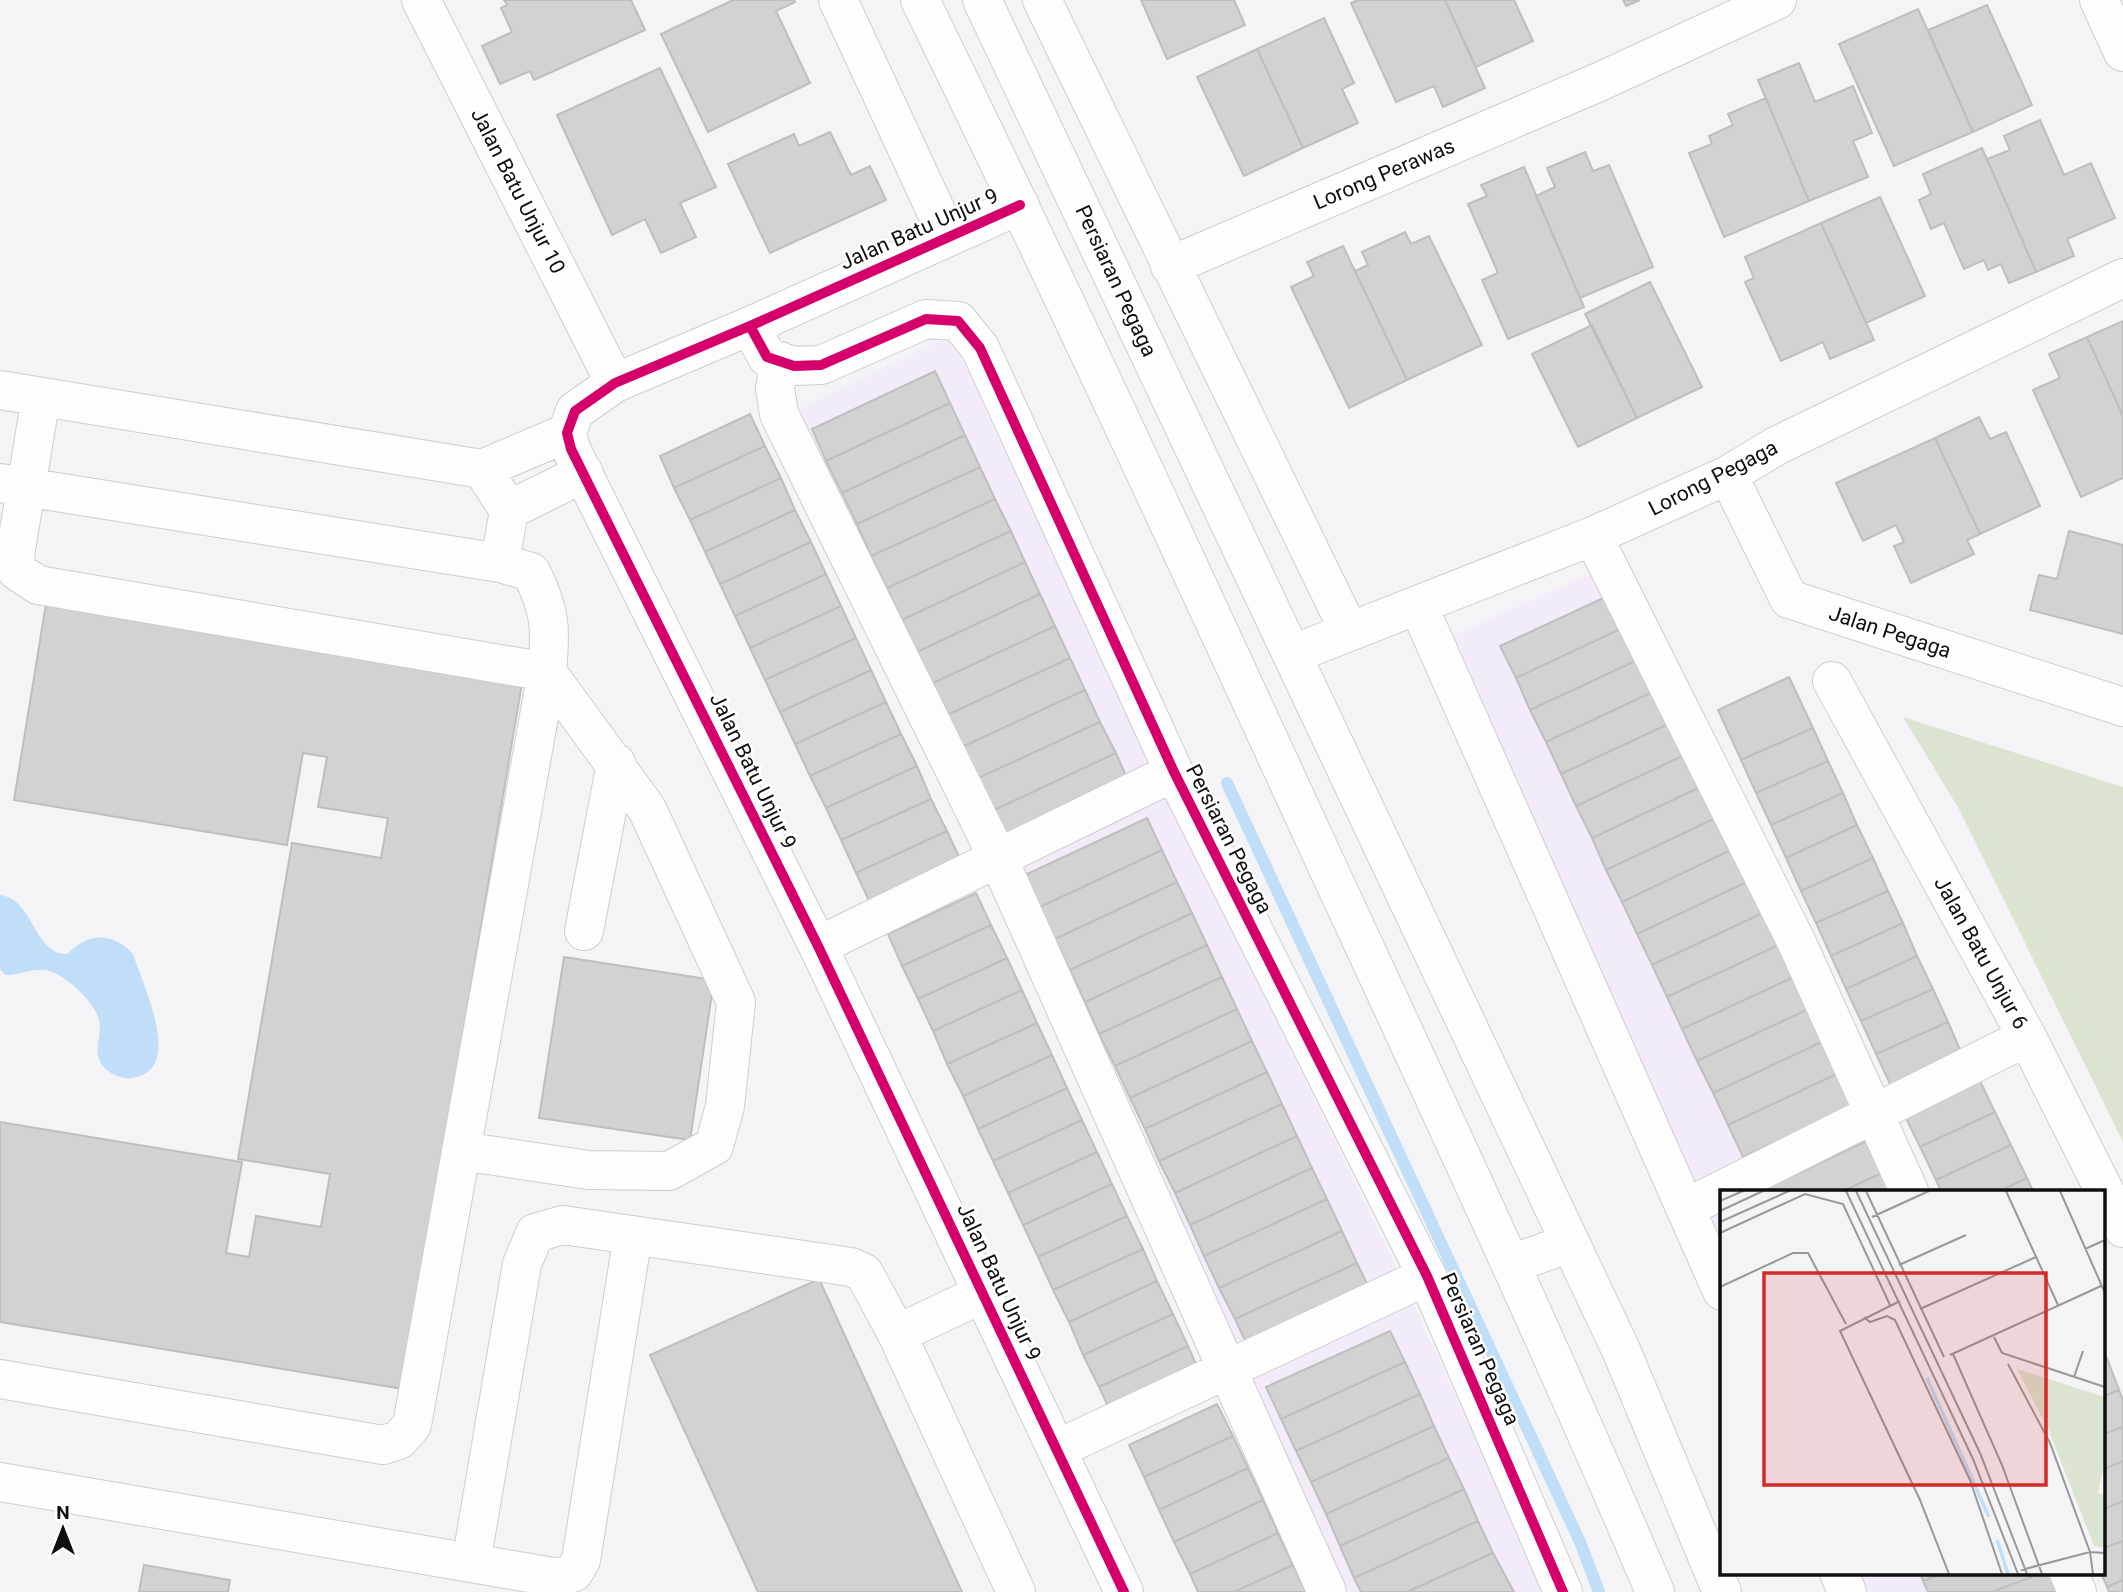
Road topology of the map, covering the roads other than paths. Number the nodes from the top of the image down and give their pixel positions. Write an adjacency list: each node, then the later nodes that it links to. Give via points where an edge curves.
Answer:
1 (421, 0): 15 (street, Jalan Batu Unjur 10)
2 (838, 0): 10 (street)
3 (919, 0): 9 (street)
4 (982, 0): 28 (street, Persiaran Pegaga)
5 (1042, 0): 11 (street)
6 (1777, 0): 11 (street, Lorong Perawas)
7 (2099, 0): 8 (street)
8 (2123, 52)
9 (1020, 205): 10 (street, Jalan Batu Unjur 9); 30 (street)
10 (948, 237): 13 (street, Jalan Batu Unjur 9)
11 (1170, 265): 27 (street)
12 (2123, 278): 21 (street, Lorong Pegaga, via 1776,446)
13 (750, 326): 14 (street, via 767,356); 15 (street, Jalan Batu Unjur 9)
14 (780, 361): 34 (street, Persiaran Pegaga, via 794,366 821,365 926,319 958,321 980,348); 35 (street, via 775,388 779,414)
15 (615, 383): 18 (street, Jalan Batu Unjur 9, via 575,411)
16 (0, 390): 17 (street)
17 (41, 397): 19 (street); 22 (street)
18 (568, 433): 19 (street); 20 (street, Jalan Batu Unjur 9)
19 (482, 469): 23 (street)
20 (584, 473): 23 (street); 37 (street, Jalan Batu Unjur 9)
21 (1728, 475): 24 (street, Lorong Pegaga); 32 (street, Jalan Pegaga, via 1788,599)
22 (13, 485): 25 (street); 29 (street, via 18,571 38,585)
23 (509, 510): 25 (street)
24 (1593, 536): 26 (street, Lorong Pegaga); 39 (street, via 1797,943)
25 (500, 563): 29 (street, via 531,572 545,600 551,629)
26 (1418, 605): 27 (street, Lorong Pegaga); 46 (street)
27 (1349, 631): 28 (street, Lorong Pegaga)
28 (1293, 654): 30 (street, Lorong Pegaga); 49 (street, Persiaran Pegaga)
29 (547, 672): 33 (street); 40 (street)
30 (1239, 675): 50 (street)
31 (1832, 681): 38 (street, Jalan Batu Unjur 6)
32 (2123, 707)
33 (616, 763): 36 (street); 40 (street, via 647,809 736,1002 725,1106 714,1146 669,1171 589,1170)
34 (1174, 772): 35 (street); 51 (street, Persiaran Pegaga)
35 (998, 858): 37 (street); 55 (street)
36 (584, 930)
37 (818, 946): 53 (street, Jalan Batu Unjur 9)
38 (2027, 1037): 39 (street); 43 (street, Jalan Batu Unjur 6)
39 (1876, 1112): 41 (street); 42 (street)
40 (461, 1151): 56 (street, via 412,1425 399,1440 383,1445)
41 (1722, 1190)
42 (1909, 1190)
43 (2104, 1190)
44 (1720, 1191): 46 (street)
45 (2106, 1194): 47 (street, Jalan Batu Unjur 6)
46 (1686, 1208): 52 (street)
47 (2123, 1228)
48 (632, 1235): 54 (street, via 851,1267 864,1273); 59 (street, via 563,1225 535,1233 522,1264); 59 (street, via 581,1560 574,1573 559,1578)
49 (1570, 1243): 50 (street); 67 (street, Persiaran Pegaga, via 1621,1350)
50 (1511, 1264): 66 (street)
51 (1427, 1276): 55 (street); 65 (street, Persiaran Pegaga)
52 (1720, 1286)
53 (984, 1293): 54 (street); 57 (street, Jalan Batu Unjur 9)
54 (897, 1334): 62 (street)
55 (1227, 1372): 57 (street); 64 (street)
56 (0, 1379)
57 (1057, 1449): 63 (street, Jalan Batu Unjur 9)
58 (0, 1482): 59 (street)
59 (471, 1563)
60 (1839, 1574): 68 (street)
61 (2069, 1574): 69 (street)
62 (1016, 1592)
63 (1124, 1592)
64 (1327, 1592)
65 (1563, 1592)
66 (1655, 1592)
67 (1722, 1592)
68 (1847, 1592)
69 (2077, 1592)

